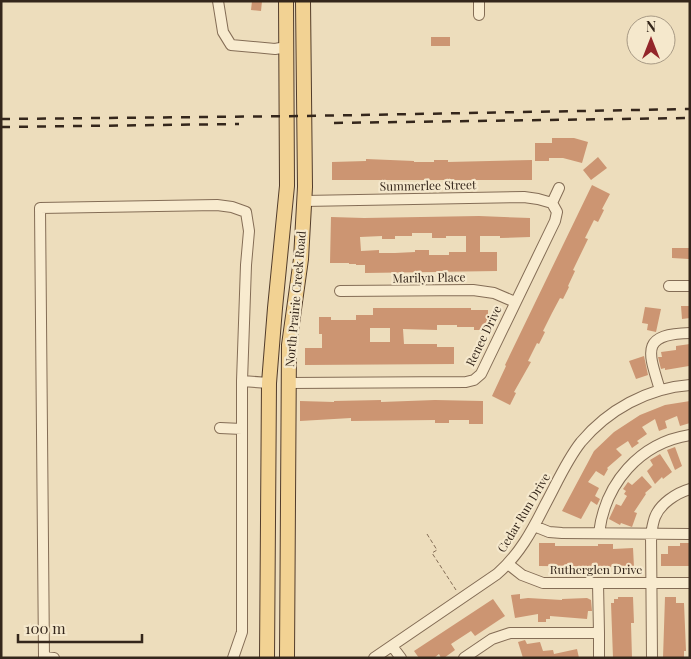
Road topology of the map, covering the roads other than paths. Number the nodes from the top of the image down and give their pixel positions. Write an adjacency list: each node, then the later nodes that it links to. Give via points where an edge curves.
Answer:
1 (218, 1): 7 (street, via 223,32 231,45)
2 (286, 1): 7 (main road, North Prairie Creek Road)
3 (303, 1): 6 (main road, North Prairie Creek Road)
4 (479, 1): 5 (street)
5 (479, 15)
6 (303, 47): 7 (main road); 9 (main road, North Prairie Creek Road)
7 (286, 48): 17 (main road, North Prairie Creek Road, via 287,186)
8 (559, 188): 10 (street, Renee Drive)
9 (304, 201): 10 (street, Summerlee Street, via 524,198); 18 (main road, North Prairie Creek Road, via 301,259 289,345)
10 (552, 203): 14 (street, Renee Drive, via 557,212 555,221)
11 (669, 286): 12 (street)
12 (690, 286)
13 (340, 291): 14 (street, Marilyn Place, via 473,290 494,293)
14 (515, 302): 18 (street, Renee Drive, via 481,374 474,380)
15 (690, 333): 20 (street, via 666,336 656,339 653,344 650,357)
16 (242, 381): 17 (street); 22 (street); 37 (street, via 250,230 246,212 217,205 40,208 44,658)
17 (269, 383): 18 (main road); 29 (main road, North Prairie Creek Road)
18 (289, 383): 30 (main road, North Prairie Creek Road)
19 (690, 385): 20 (street, Cedar Run Drive)
20 (660, 390): 25 (street, Cedar Run Drive, via 640,397 608,416 586,437)
21 (220, 428): 22 (street)
22 (242, 429): 38 (street, via 242,632)
23 (690, 435): 26 (street, via 655,446 627,468 607,501)
24 (690, 489): 27 (street, via 674,495 663,506 655,517)
25 (534, 526): 26 (street, via 549,532); 31 (street, Cedar Run Drive)
26 (599, 533): 27 (street)
27 (652, 534): 28 (street); 32 (street)
28 (690, 534)
29 (268, 546): 30 (main road); 39 (main road, North Prairie Creek Road)
30 (287, 547): 40 (main road, North Prairie Creek Road)
31 (508, 564): 33 (street, Rutherglen Drive, via 522,576 543,583); 36 (street, Cedar Run Drive)
32 (652, 582): 33 (street, Rutherglen Drive); 34 (street, Rutherglen Drive); 45 (street)
33 (598, 583): 35 (street)
34 (690, 583)
35 (599, 633): 43 (street, via 510,633 492,639); 44 (street)
36 (392, 646): 41 (street, Cedar Run Drive); 42 (street)
37 (54, 658)
38 (233, 658)
39 (267, 658)
40 (287, 658)
41 (374, 658)
42 (401, 658)
43 (464, 658)
44 (599, 658)
45 (652, 658)

